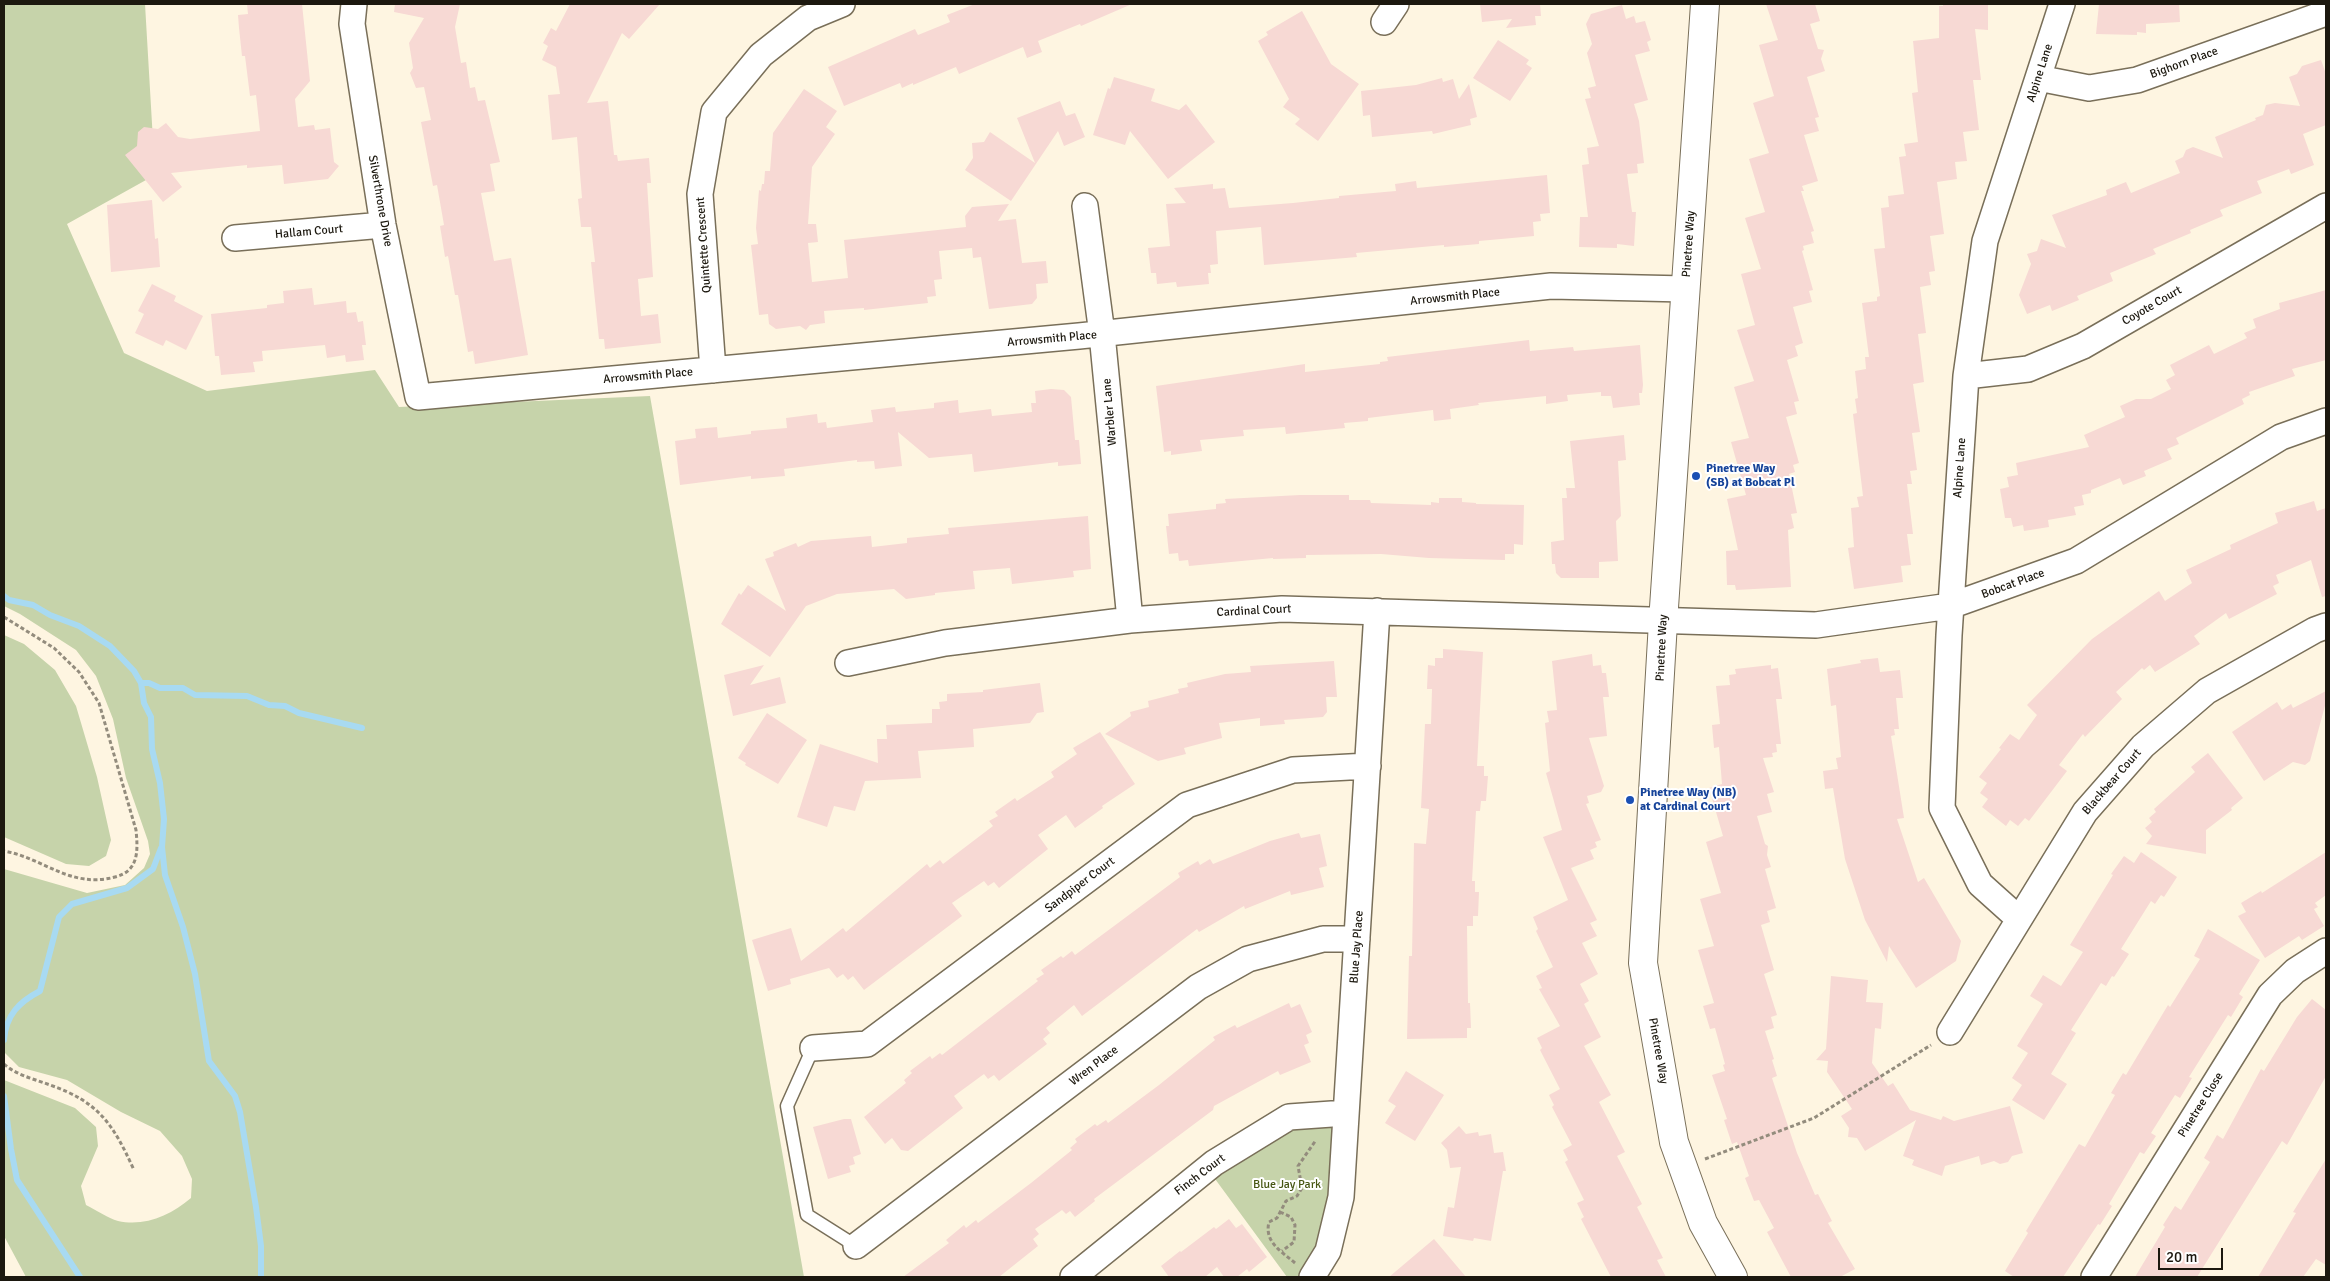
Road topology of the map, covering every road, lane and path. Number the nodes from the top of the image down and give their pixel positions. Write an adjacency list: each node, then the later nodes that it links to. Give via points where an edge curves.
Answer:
1 (354, 4): 9 (street, Silverthrone Drive, via 352,24)
2 (842, 4): 13 (street, Quintette Crescent, via 808,18 761,54 714,112 700,194)
3 (1705, 4): 11 (street, Pinetree Way)
4 (2062, 4): 6 (street, Alpine Lane)
5 (2326, 13): 6 (street, Bighorn Place, via 2137,80 2089,88)
6 (2038, 78): 14 (street, Alpine Lane, via 1985,241)
7 (1085, 206): 12 (street, Warbler Lane)
8 (2326, 206): 14 (street, Coyote Court, via 2083,346 2028,369)
9 (383, 225): 10 (street, Hallam Court); 15 (street, Silverthrone Drive)
10 (235, 238)
11 (1686, 289): 12 (street, Arrowsmith Place, via 1551,286); 21 (street, Pinetree Way)
12 (1102, 334): 13 (street, Arrowsmith Place); 20 (street, Warbler Lane)
13 (713, 370): 15 (street, Arrowsmith Place)
14 (1966, 376): 17 (street, Alpine Lane)
15 (418, 397)
16 (2326, 421): 17 (street, Bobcat Place, via 2280,437 2076,561)
17 (1950, 606): 21 (street, Bobcat Place, via 1816,625); 26 (street, Alpine Lane, via 1942,808 1980,884)
18 (1377, 611): 20 (street, Cardinal Court, via 1282,609); 21 (street, Cardinal Court); 24 (street, Blue Jay Place)
19 (4, 616): 25 (path, via 54,648 79,672 99,703 136,830 138,851 134,865 122,875 86,881)
20 (1130, 620): 23 (street, Cardinal Court, via 944,643)
21 (1663, 622): 34 (street, Pinetree Way, via 1643,963 1674,1142)
22 (2326, 626): 26 (street, Blackbear Court, via 2207,691 2143,746 2085,812)
23 (848, 663)
24 (1368, 766): 27 (street, Blue Jay Place); 30 (street, Sandpiper Court, via 1293,770 1187,805 867,1044)
25 (4, 851)
26 (2019, 919): 29 (street, Blackbear Court)
27 (1357, 939): 32 (street, Blue Jay Place); 37 (street, Wren Place, via 1323,938 1248,959 1198,987)
28 (2326, 951): 42 (street, Pinetree Close, via 2295,971 2270,995)
29 (1950, 1032): 34 (path, via 1814,1118)
30 (813, 1048): 37 (lane, via 787,1106 807,1215)
31 (4, 1064): 35 (path, via 25,1076 72,1093 103,1114)
32 (1346, 1113): 39 (street, Blue Jay Place, via 1341,1197 1328,1251); 40 (street, Finch Court, via 1288,1117 1214,1163)
33 (1316, 1140): 36 (path, via 1298,1166 1302,1188 1297,1196 1286,1201)
34 (1683, 1168): 41 (street, Pinetree Way, via 1703,1223)
35 (134, 1170)
36 (1280, 1212): 38 (path, via 1269,1222 1267,1230 1269,1240); 38 (path, via 1291,1217 1296,1234 1294,1242)
37 (856, 1246)
38 (1282, 1252): 39 (path)
39 (1307, 1273)
40 (1073, 1277)
41 (1733, 1277)
42 (2094, 1277)

